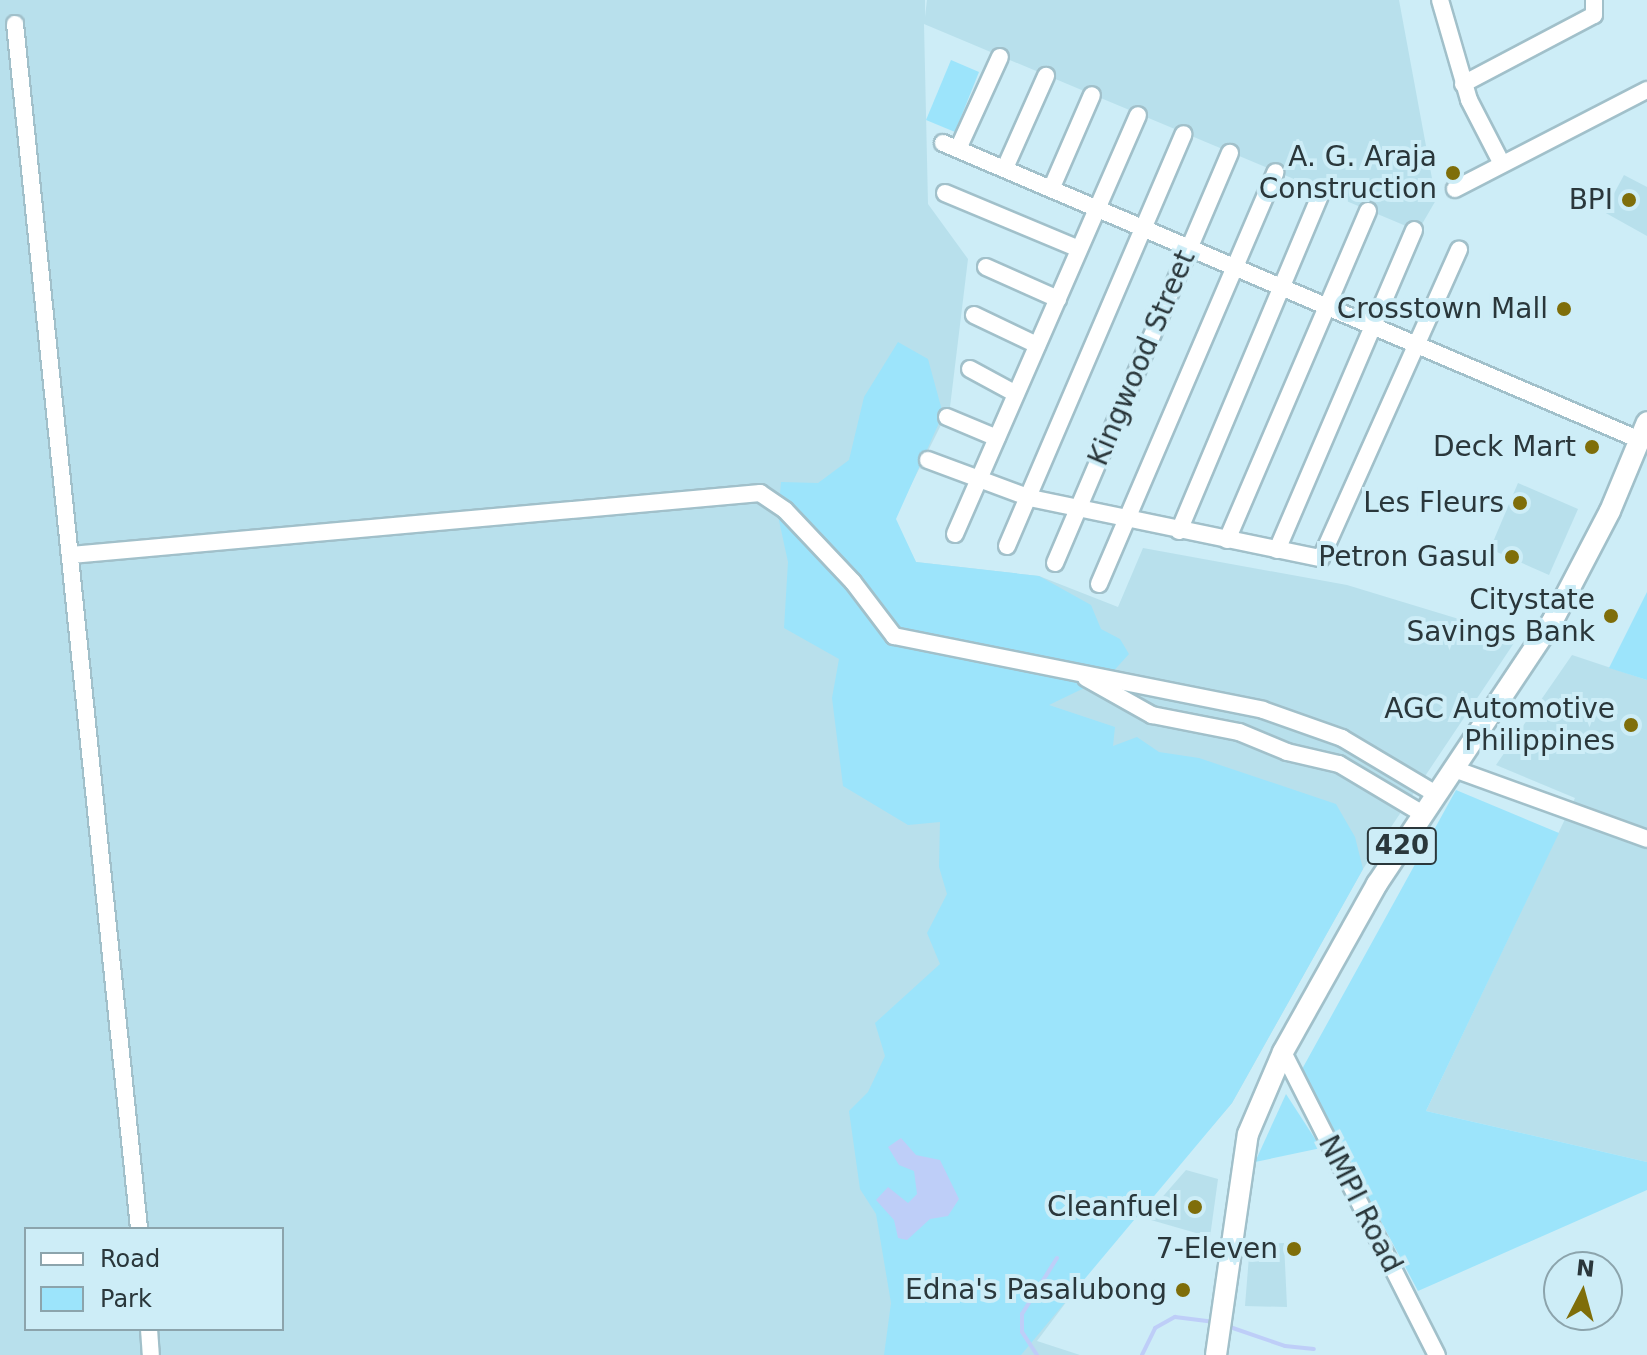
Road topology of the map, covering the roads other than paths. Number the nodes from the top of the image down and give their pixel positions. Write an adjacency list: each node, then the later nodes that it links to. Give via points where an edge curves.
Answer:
1 (1440, 0): 6 (street)
2 (1594, 0): 6 (street, via 1594,15)
3 (15, 24): 50 (street)
4 (1000, 57): 13 (street, via 951,146)
5 (1046, 76): 13 (street)
6 (1463, 84): 12 (street)
7 (1647, 90): 12 (street)
8 (1092, 95): 15 (street)
9 (1138, 115): 19 (street)
10 (1184, 134): 21 (street)
11 (1230, 153): 23 (street, Kingwood Street)
12 (1502, 164): 16 (street)
13 (1005, 168): 15 (street)
14 (1276, 172): 26 (street)
15 (1052, 187): 19 (street)
16 (1455, 189)
17 (1322, 191): 28 (street)
18 (945, 193): 24 (street)
19 (1097, 206): 21 (street); 24 (street)
20 (1368, 211): 30 (street)
21 (1144, 226): 23 (street); 42 (street)
22 (1414, 230): 32 (street)
23 (1190, 245): 26 (street); 43 (street, Kingwood Street)
24 (1079, 249): 29 (street)
25 (1459, 249): 33 (street)
26 (1235, 265): 28 (street); 44 (street)
27 (986, 267): 29 (street)
28 (1282, 284): 30 (street); 45 (street)
29 (1058, 299): 34 (street)
30 (1327, 303): 32 (street); 47 (street)
31 (974, 315): 34 (street)
32 (1373, 322): 33 (street); 49 (street)
33 (1420, 342): 38 (street); 49 (street, via 1327,553 1315,559)
34 (1037, 345): 36 (street)
35 (970, 369): 36 (street)
36 (1016, 394): 39 (street)
37 (947, 417): 39 (street)
38 (1644, 431): 54 (main road, 420, via 1553,620)
39 (997, 438): 41 (street)
40 (928, 460): 41 (street)
41 (980, 480): 42 (street); 46 (street)
42 (1030, 498): 43 (street); 48 (street)
43 (1079, 506): 44 (street); 51 (street, Kingwood Street)
44 (1129, 519): 45 (street); 52 (street)
45 (1179, 531): 47 (street)
46 (955, 534)
47 (1227, 540): 49 (street)
48 (1007, 546)
49 (1277, 550)
50 (71, 555): 53 (street, via 760,493 785,510 853,582 894,636); 59 (street)
51 (1055, 563)
52 (1099, 584)
53 (1071, 669): 55 (street, via 1263,710 1342,738); 56 (street, via 1152,715 1239,732 1287,752 1339,764)
54 (1457, 764): 55 (main road, 420); 57 (street)
55 (1436, 794): 56 (main road, 420)
56 (1423, 814): 58 (main road, 420, via 1361,911)
57 (1647, 839)
58 (1283, 1052): 61 (main road, 420, via 1248,1134); 63 (street, NMPI Road)
59 (139, 1227)
60 (149, 1331): 62 (street)
61 (1217, 1348)
62 (151, 1355)
63 (1437, 1355)

